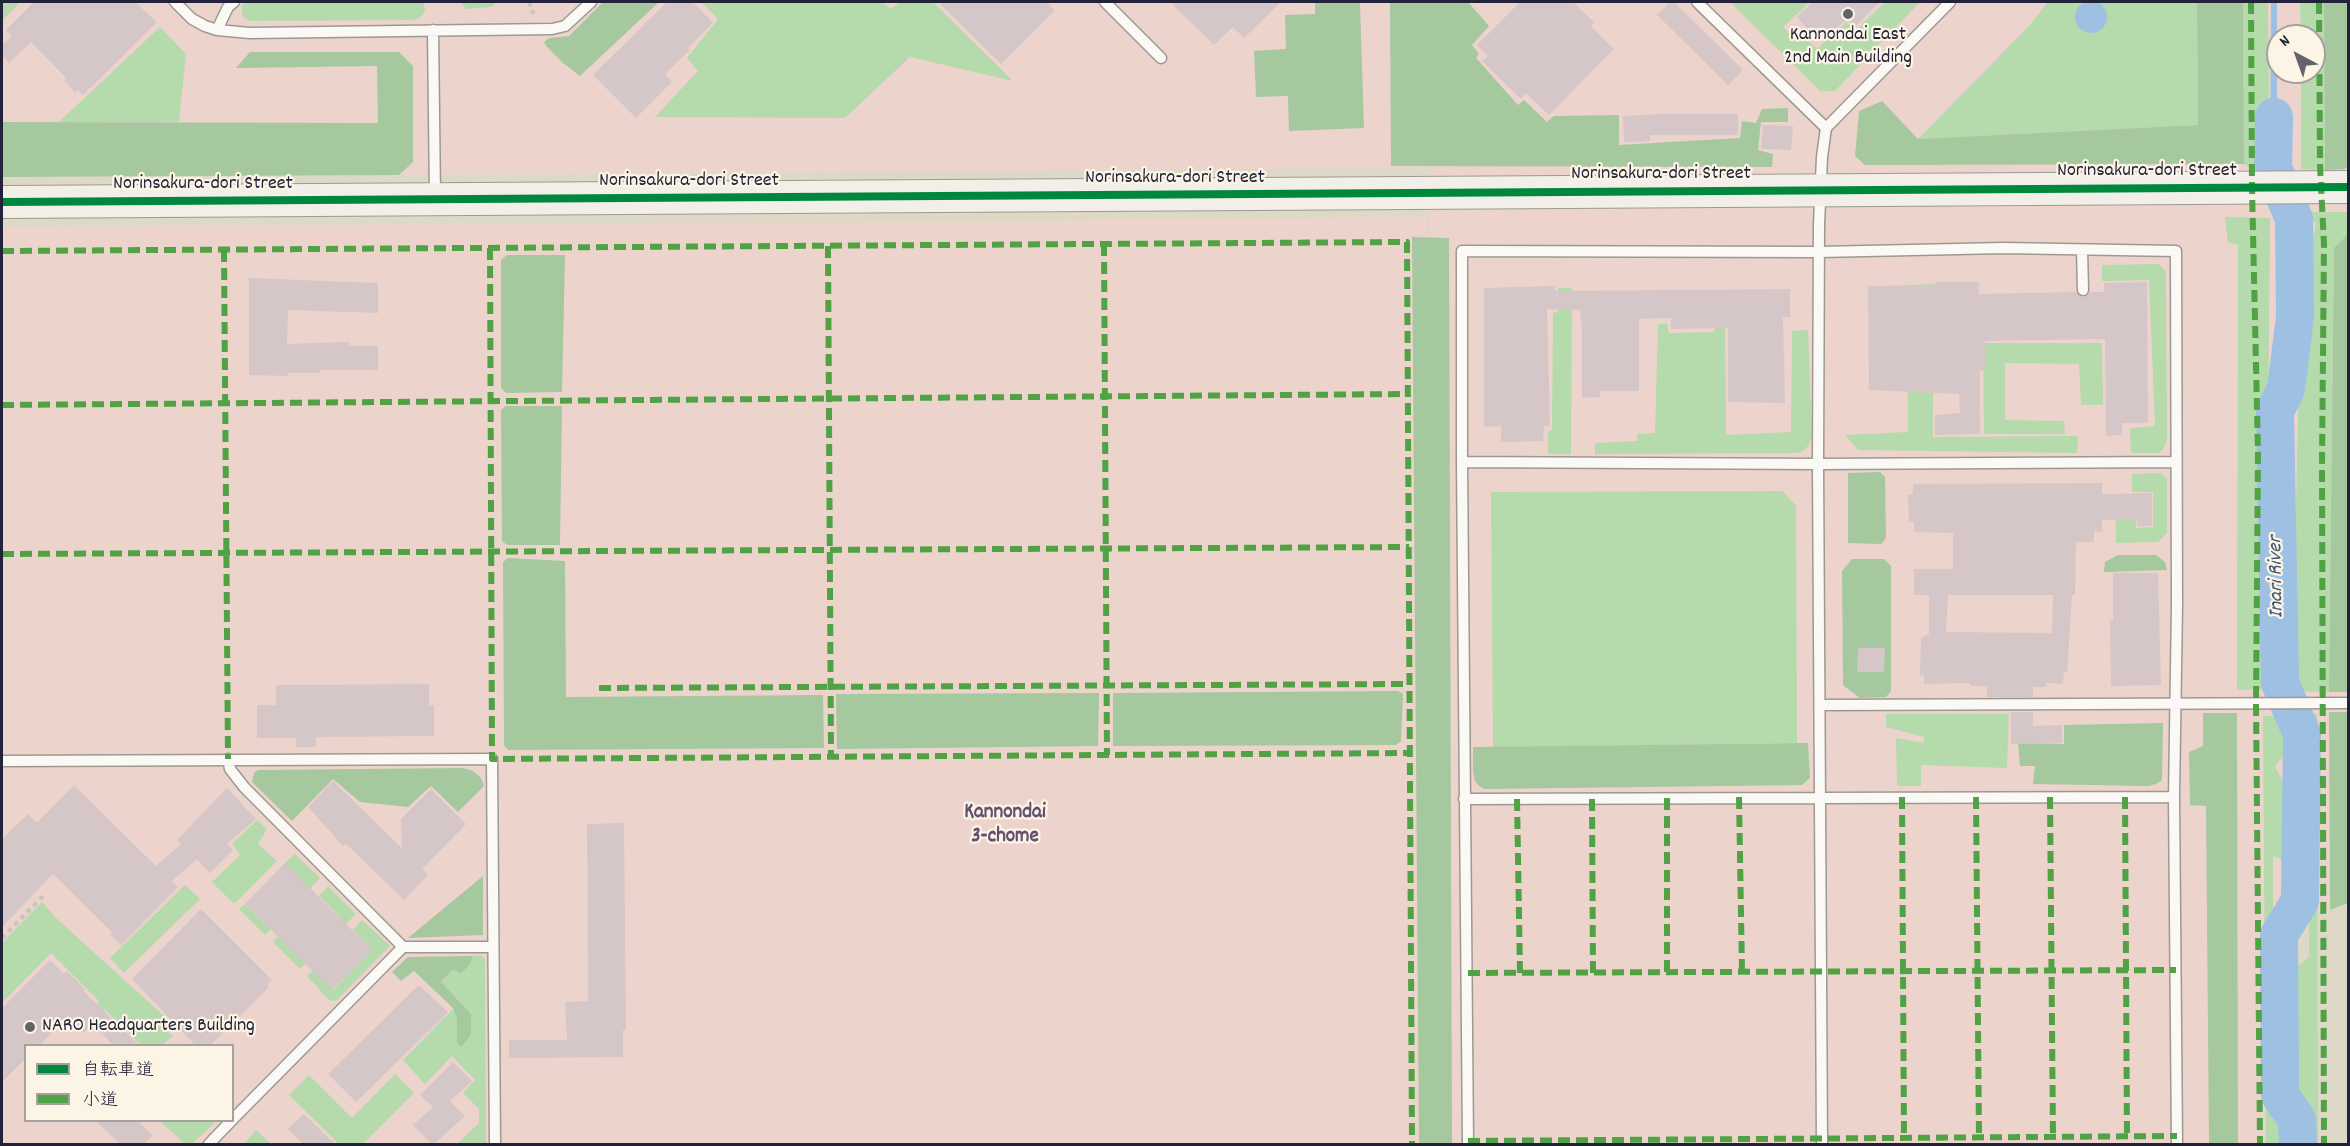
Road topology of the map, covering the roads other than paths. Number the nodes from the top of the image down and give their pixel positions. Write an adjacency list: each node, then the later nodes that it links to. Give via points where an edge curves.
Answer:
1 (175, 2): 7 (lane, via 192,18)
2 (234, 2): 7 (lane)
3 (591, 2): 8 (lane, via 565,26 552,29)
4 (1105, 2): 9 (lane)
5 (1697, 2): 10 (lane)
6 (1950, 2): 10 (lane)
7 (217, 30): 8 (lane)
8 (433, 30): 13 (lane)
9 (1161, 58)
10 (1826, 128): 12 (lane)
11 (2334, 188): 12 (street, Norinsakura-dori Street)
12 (1819, 190): 13 (street, Norinsakura-dori Street); 16 (lane)
13 (435, 200): 14 (street, Norinsakura-dori Street)
14 (2, 202)
15 (2082, 250): 16 (lane); 17 (lane); 19 (lane, via 2176,251)
16 (1819, 252): 18 (lane, via 1462,250); 20 (lane)
17 (2083, 290)
18 (1462, 462): 20 (lane); 28 (lane)
19 (2176, 462): 20 (lane); 23 (lane)
20 (1818, 464): 22 (lane)
21 (2349, 703): 23 (lane)
22 (1820, 705): 23 (lane); 26 (lane)
23 (2176, 705): 27 (lane)
24 (228, 759): 25 (lane); 29 (lane, via 230,769 244,787); 30 (lane, via 492,759)
25 (2, 761)
26 (1821, 797): 27 (lane); 28 (lane); 36 (lane)
27 (2174, 797): 37 (lane)
28 (1464, 800): 35 (lane)
29 (403, 947): 30 (lane); 31 (lane)
30 (493, 947): 34 (lane)
31 (234, 1118)
32 (230, 1122): 33 (lane)
33 (208, 1144)
34 (495, 1144)
35 (1468, 1144)
36 (1822, 1144)
37 (2177, 1144)

